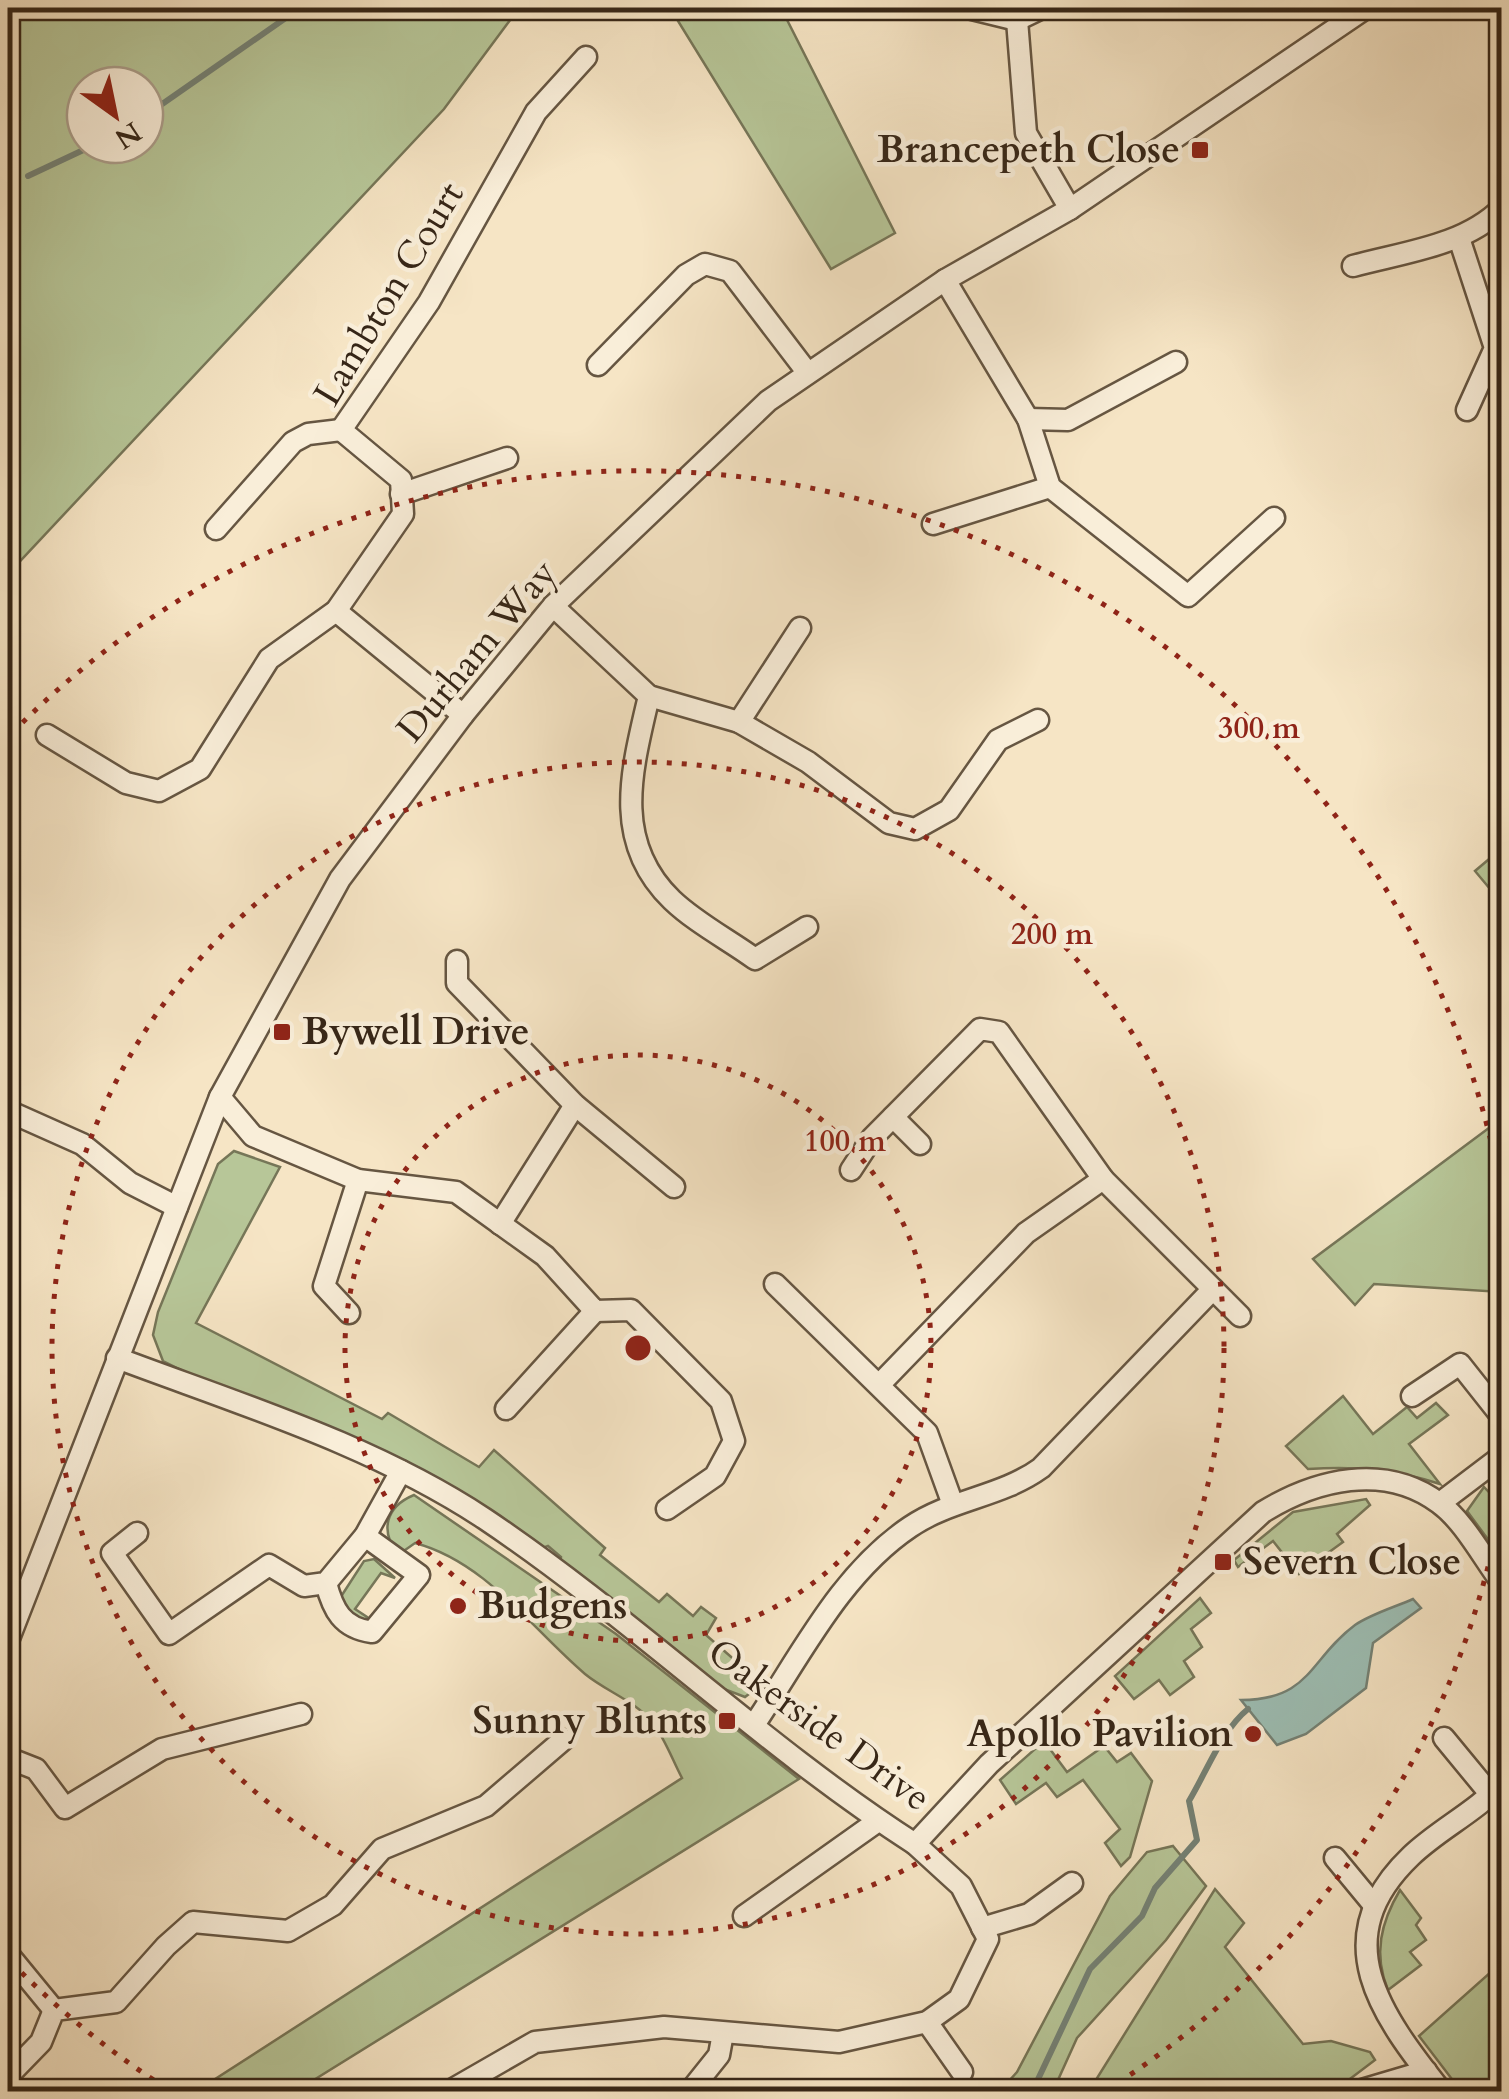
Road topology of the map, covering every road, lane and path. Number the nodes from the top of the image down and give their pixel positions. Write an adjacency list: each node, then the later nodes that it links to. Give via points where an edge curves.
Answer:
1 (968, 8): 4 (street)
2 (1042, 8): 4 (street)
3 (1366, 8): 7 (street, Durham Way)
4 (1017, 20): 7 (street, via 1026,133)
5 (586, 57): 17 (street, Lambton Court, via 536,112 429,302)
6 (1502, 208): 8 (street)
7 (1070, 209): 10 (street, Durham Way)
8 (1459, 238): 9 (street); 11 (street)
9 (1353, 266)
10 (945, 280): 14 (street, Durham Way); 16 (street)
11 (1498, 350): 15 (street)
12 (1176, 362): 16 (street, via 1068,420)
13 (598, 366): 14 (street, via 686,275 705,264 730,270)
14 (807, 372): 24 (street, Durham Way, via 768,401)
15 (1468, 410)
16 (1028, 419): 19 (street)
17 (340, 430): 20 (street, Lambton Court, via 400,480); 23 (street, via 293,442)
18 (507, 458): 20 (street)
19 (1050, 487): 21 (street, via 1188,596); 22 (street)
20 (402, 494): 25 (street, via 402,514)
21 (1274, 518)
22 (933, 524)
23 (216, 530)
24 (554, 606): 27 (street); 28 (street, Durham Way)
25 (336, 611): 28 (street); 31 (street, via 269,659 200,769 158,791 126,783)
26 (800, 628): 30 (street)
27 (649, 696): 30 (street); 32 (street, via 630,773 633,844 671,899 755,959)
28 (463, 715): 34 (street, Durham Way, via 340,879)
29 (1038, 720): 30 (street, via 998,740 949,810 915,830 889,823 808,762)
30 (739, 722)
31 (47, 735)
32 (807, 927)
33 (457, 961): 35 (street, via 457,983)
34 (220, 1097): 41 (street, via 253,1136); 43 (street, Durham Way)
35 (575, 1106): 42 (street); 44 (street)
36 (8, 1110): 43 (street, via 82,1144 130,1183)
37 (893, 1116): 38 (street); 39 (street); 40 (street, via 980,1029 999,1032)
38 (920, 1144)
39 (851, 1170)
40 (1104, 1179): 48 (street); 53 (street, via 1026,1233)
41 (358, 1180): 44 (street, via 456,1192); 50 (street, via 324,1286)
42 (674, 1187)
43 (176, 1207): 52 (street, Durham Way)
44 (500, 1224): 49 (street, via 545,1256)
45 (8, 1239): 46 (street)
46 (8, 1264)
47 (776, 1284): 53 (street)
48 (1213, 1289): 51 (street); 59 (street, via 1041,1468 1017,1485)
49 (595, 1311): 55 (street); 61 (street, via 632,1310 721,1401 734,1441 715,1476)
50 (349, 1313)
51 (1240, 1316)
52 (117, 1358): 58 (street, Oakerside Drive); 66 (street, Durham Way)
53 (879, 1385): 59 (street, via 927,1433)
54 (1412, 1396): 56 (street, via 1460,1364)
55 (506, 1409)
56 (1502, 1416)
57 (1502, 1456): 60 (street)
58 (401, 1471): 63 (street); 68 (street, Oakerside Drive, via 484,1519)
59 (952, 1502): 68 (street, via 859,1570)
60 (1440, 1503): 65 (street, Oakerside Drive); 74 (street, Oakerside Drive, via 1379,1479 1298,1490 1263,1512 989,1764)
61 (667, 1509)
62 (136, 1533): 64 (street, via 112,1552 169,1634 270,1565 304,1586)
63 (366, 1536): 64 (street); 64 (street, via 419,1574 372,1632 357,1630 333,1611)
64 (326, 1582)
65 (1502, 1583)
66 (8, 1641)
67 (301, 1714): 71 (street, via 162,1749 65,1808 36,1769)
68 (754, 1725): 73 (street, Oakerside Drive)
69 (1444, 1738): 72 (street)
70 (563, 1740): 81 (street, via 486,1806 382,1849 333,1905 288,1931 194,1922 116,2002)
71 (8, 1758)
72 (1496, 1789): 77 (street, via 1410,1857)
73 (878, 1821): 74 (street, Oakerside Drive); 78 (street)
74 (915, 1844): 79 (street, via 961,1886)
75 (1334, 1858): 77 (street)
76 (1072, 1883): 79 (street, via 1029,1914)
77 (1373, 1904): 85 (street, via 1363,1954 1387,2016)
78 (744, 1916)
79 (982, 1928): 82 (street, via 988,1939 959,1998)
80 (8, 1954): 81 (street)
81 (54, 2010): 86 (street, via 41,2042)
82 (926, 2022): 83 (street, via 839,2042); 84 (street)
83 (723, 2033): 87 (street, via 719,2055); 88 (street, via 664,2027 535,2042)
84 (962, 2072)
85 (1426, 2072): 89 (street); 90 (street)
86 (8, 2076)
87 (691, 2090)
88 (448, 2092)
89 (1354, 2092)
90 (1442, 2092)

